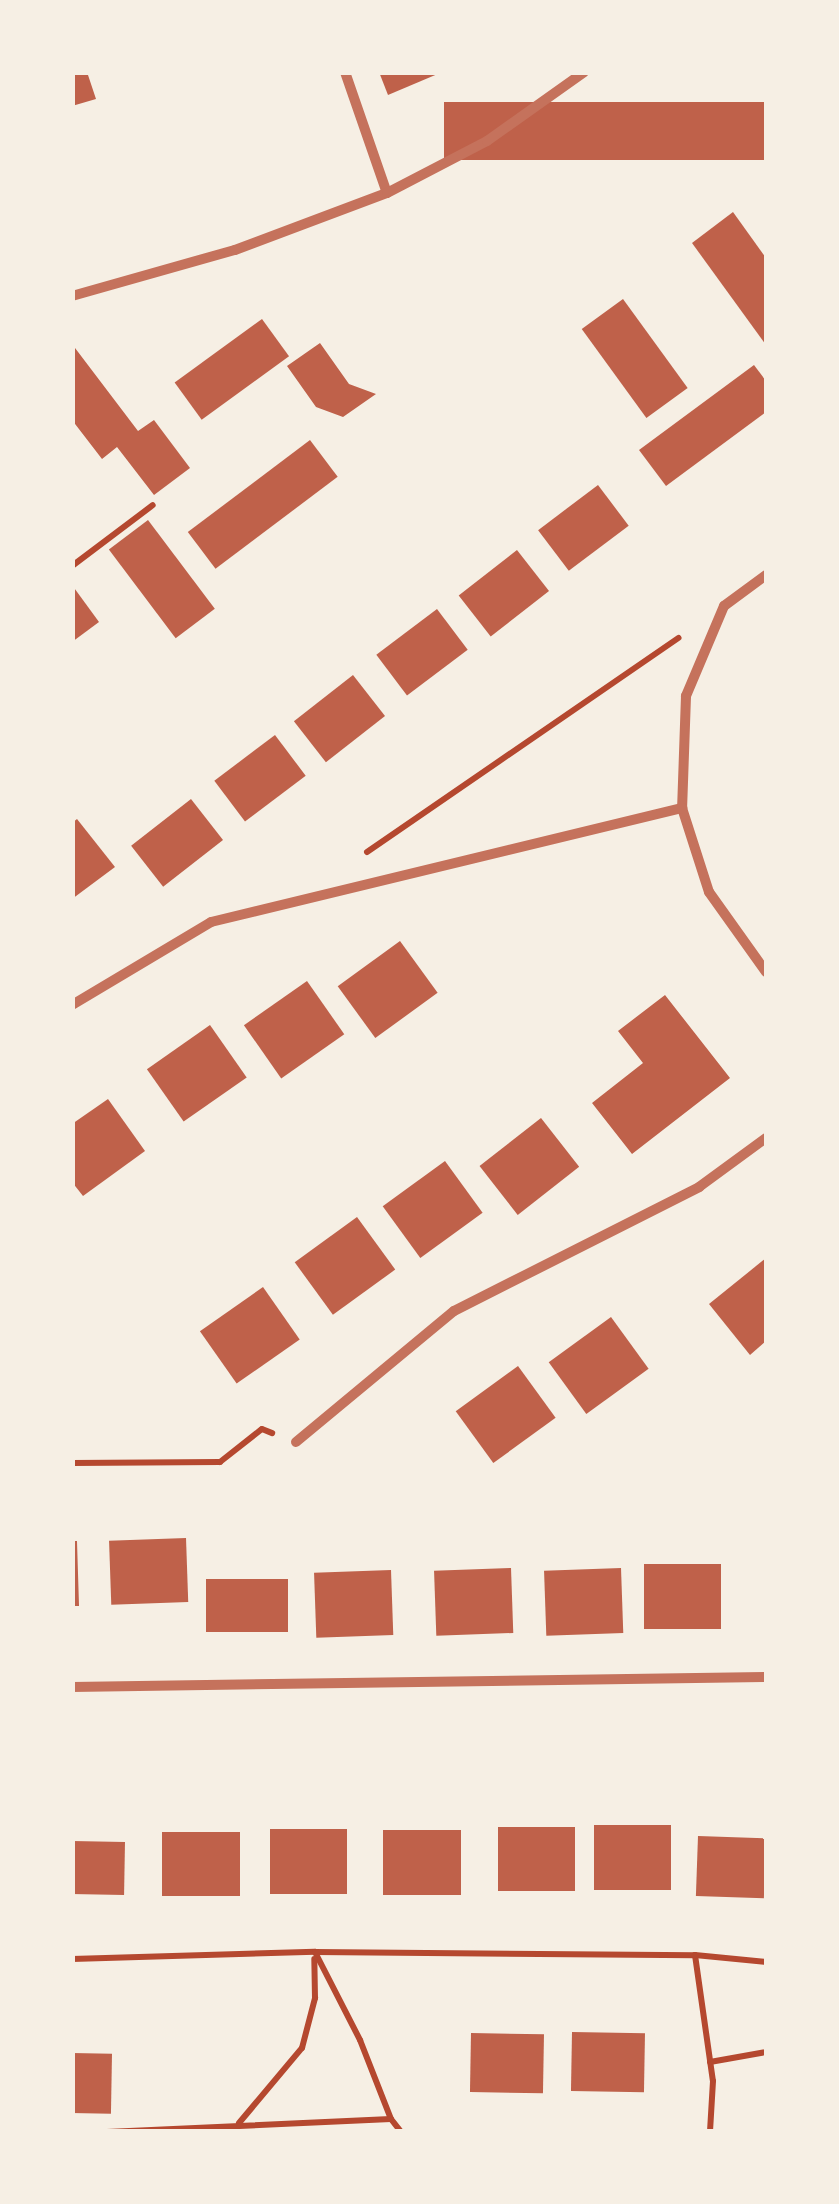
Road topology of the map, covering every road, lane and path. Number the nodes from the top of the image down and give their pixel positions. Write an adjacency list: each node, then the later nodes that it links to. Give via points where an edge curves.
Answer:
1 (345, 72): 3 (street)
2 (584, 72): 3 (street, via 488,141)
3 (387, 193): 4 (street, via 235,250)
4 (72, 296)
5 (152, 505): 6 (path)
6 (72, 566)
7 (766, 575): 8 (street)
8 (724, 606): 9 (street, via 686,696); 10 (path)
9 (682, 808): 11 (street, via 709,892); 12 (street, via 211,922)
10 (359, 859)
11 (766, 972)
12 (72, 1005)
13 (766, 1138): 14 (street, via 699,1186 454,1311)
14 (296, 1442): 15 (path, via 262,1429 220,1462)
15 (72, 1463)
16 (766, 1676): 17 (street)
17 (72, 1687)
18 (314, 1955): 19 (path); 20 (path); 24 (path, via 360,2040); 25 (path, via 316,1998 302,2048)
19 (695, 1956): 21 (path); 23 (path)
20 (72, 1959)
21 (766, 1962)
22 (766, 2052): 23 (path)
23 (710, 2062): 28 (path)
24 (391, 2119): 26 (path); 27 (path)
25 (239, 2123)
26 (106, 2132)
27 (401, 2132)
28 (710, 2132)

